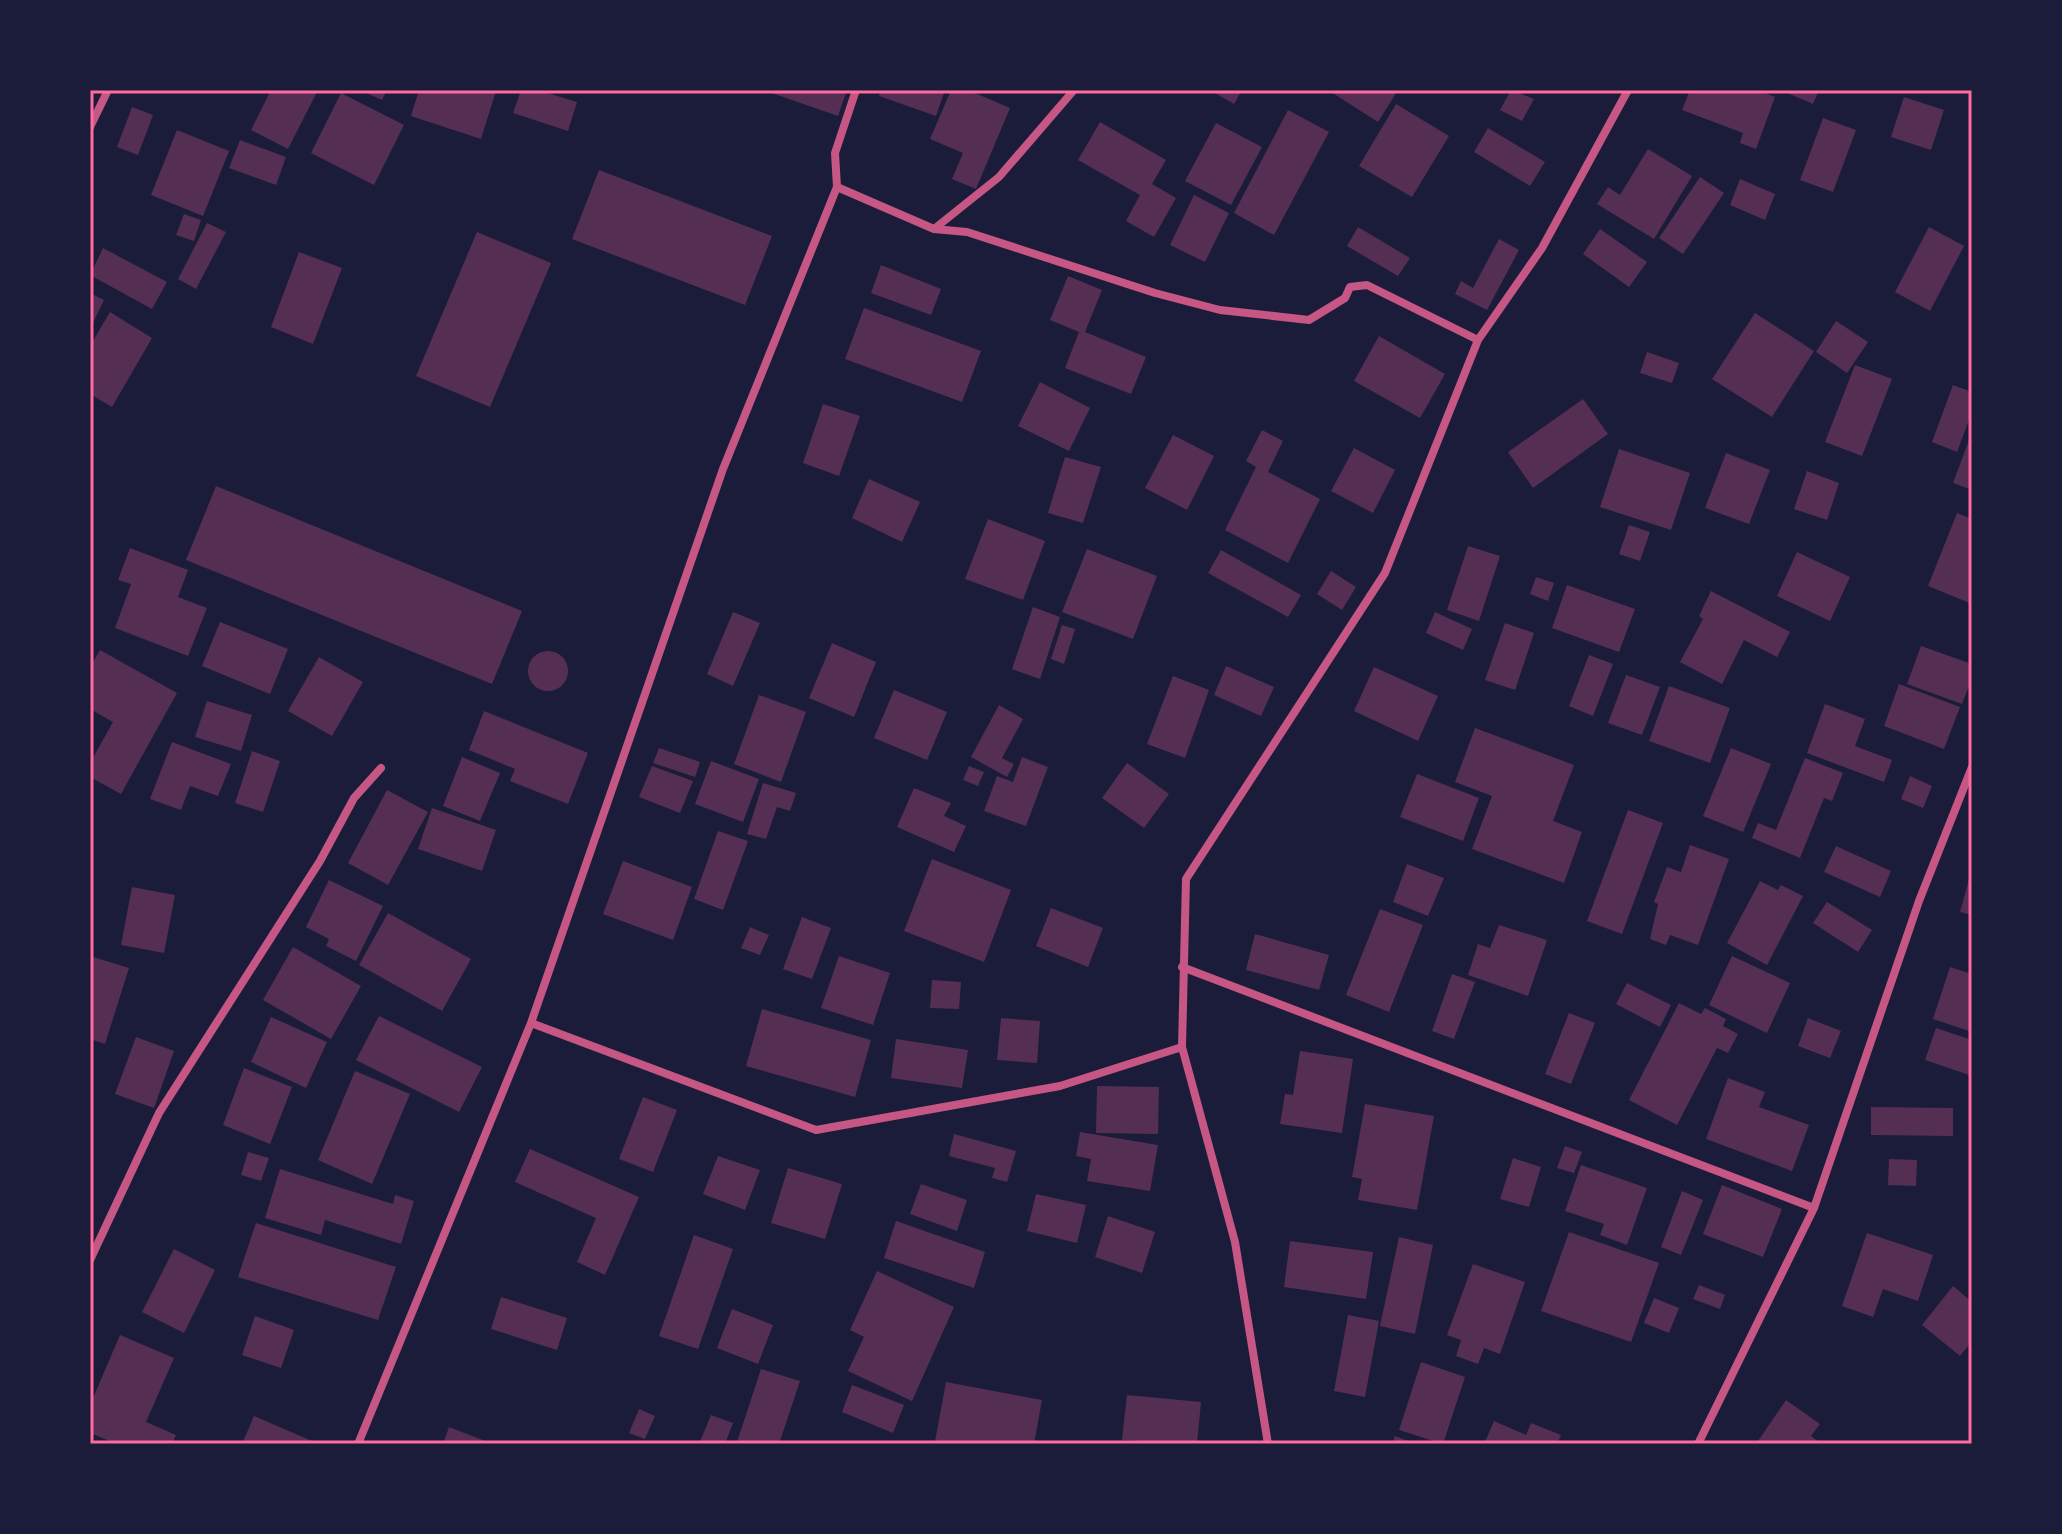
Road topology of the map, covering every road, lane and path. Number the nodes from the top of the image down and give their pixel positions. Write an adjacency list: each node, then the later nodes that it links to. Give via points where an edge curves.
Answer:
1 (108, 90): 5 (street)
2 (856, 90): 6 (street, via 835,153)
3 (1074, 90): 7 (street, via 999,177)
4 (1628, 90): 8 (street, via 1542,248)
5 (90, 127)
6 (837, 187): 7 (street); 12 (street, via 723,469)
7 (934, 229): 8 (street, via 967,232 1220,310 1309,320 1345,298 1350,287 1367,285)
8 (1478, 340): 11 (street, via 1385,573 1186,879)
9 (1972, 767): 14 (street, via 1919,901)
10 (381, 768): 15 (street, via 354,798 320,861 159,1113)
11 (1182, 967): 13 (street); 14 (street)
12 (531, 1023): 13 (street, via 816,1130 1060,1086); 16 (street)
13 (1182, 1047): 17 (street, via 1235,1242)
14 (1814, 1208): 18 (street)
15 (90, 1260)
16 (358, 1444)
17 (1268, 1444)
18 (1698, 1444)

